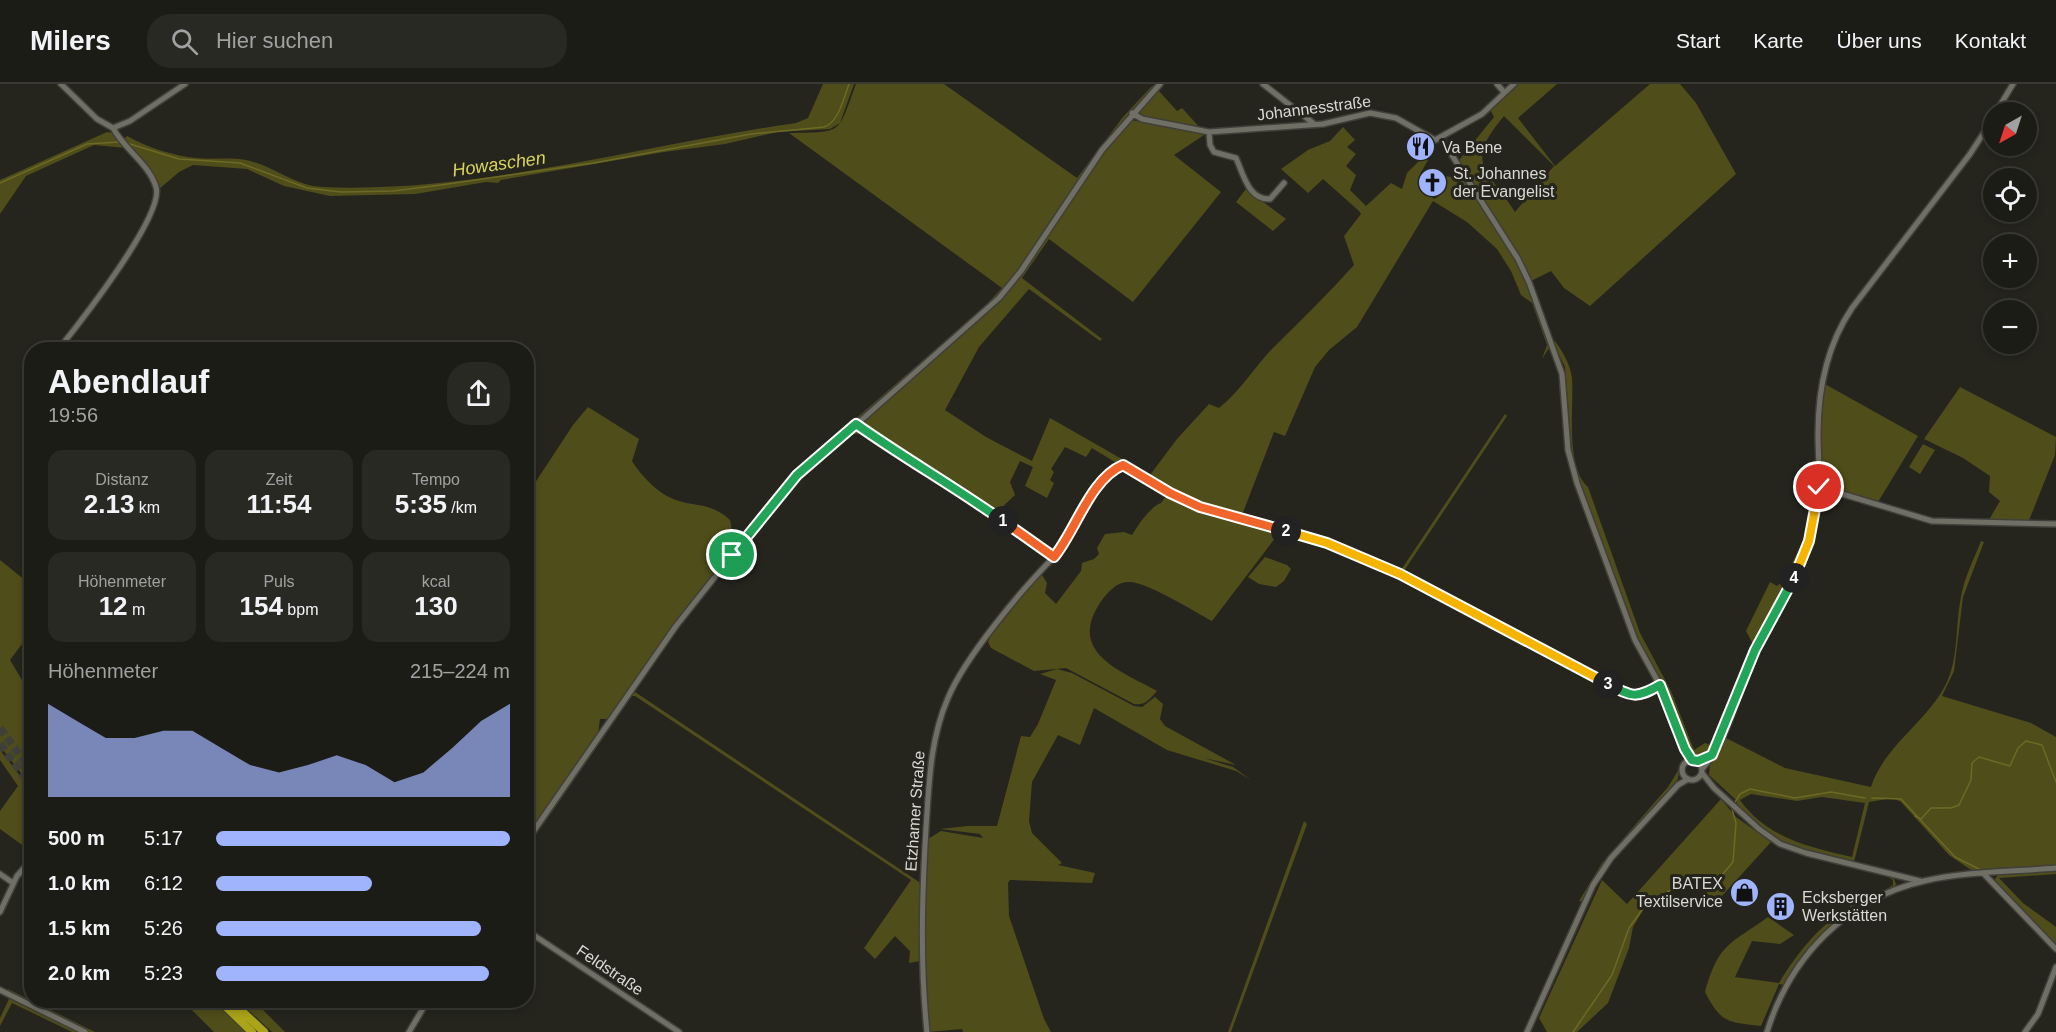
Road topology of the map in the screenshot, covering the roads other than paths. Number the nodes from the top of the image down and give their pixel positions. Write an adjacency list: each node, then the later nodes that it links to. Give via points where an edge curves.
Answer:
1 (61, 84): 12 (street, via 97,119)
2 (184, 84): 12 (street, via 130,121)
3 (1160, 84): 10 (street)
4 (1263, 84): 11 (street)
5 (1497, 84): 8 (street)
6 (1514, 84): 8 (street)
7 (2013, 84): 9 (street)
8 (1504, 92): 15 (street, via 1482,114)
9 (2002, 102)
10 (1132, 113): 13 (street, Johannesstraße, via 1142,119); 18 (street, via 1091,165 1009,287 987,311)
11 (1312, 123): 13 (street, Johannesstraße); 15 (street, Johannesstraße, via 1333,122 1363,113 1380,114 1434,140)
12 (113, 128): 17 (street, via 154,182 156,201 119,269)
13 (1209, 132): 16 (street, via 1214,152 1236,158 1244,182 1263,198 1270,199)
14 (1983, 134): 19 (street, via 1842,326 1827,360 1821,387)
15 (1441, 138): 22 (street, via 1518,259 1562,374 1568,450 1576,483 1635,640)
16 (1284, 183)
17 (64, 342)
18 (856, 424): 21 (street); 33 (street, via 787,486 696,599)
19 (1819, 487): 20 (street, via 1932,521); 24 (street, via 1803,556 1755,650)
20 (2056, 525)
21 (1054, 557): 22 (street, Etzhamer Straße, via 1094,491 1123,465 1200,507 1361,556 1626,693 1641,695); 57 (street, Etzhamer Straße, via 965,667 937,730 923,887 921,962)
22 (1660, 685): 23 (street)
23 (1685, 749): 25 (street); 26 (street)
24 (1712, 755): 25 (street); 27 (street)
25 (1695, 761): 26 (street); 27 (street)
26 (1685, 763): 28 (street)
27 (1702, 771): 30 (street); 32 (street)
28 (1683, 774): 29 (street); 31 (street)
29 (1688, 779): 30 (street); 31 (street)
30 (1697, 779): 32 (street)
31 (1678, 785): 58 (street, via 1596,879)
32 (1714, 788): 38 (street, via 1766,835 1787,847)
33 (534, 831)
34 (2056, 868): 37 (street)
35 (24, 869): 40 (street)
36 (0, 874): 40 (street)
37 (1984, 874): 39 (street); 44 (street)
38 (1894, 875): 39 (street); 41 (street, via 1899,882)
39 (1924, 881): 41 (street)
40 (12, 883): 42 (street)
41 (1896, 890): 59 (street, via 1852,913 1815,945 1783,989)
42 (0, 912)
43 (534, 935): 56 (street, Feldstraße)
44 (2056, 948)
45 (2056, 967): 60 (street, via 2038,1014)
46 (0, 990): 47 (street)
47 (24, 1002)
48 (36, 1008): 52 (street)
49 (227, 1008): 53 (highway)
50 (238, 1008): 54 (highway)
51 (424, 1008): 55 (street)
52 (85, 1032)
53 (252, 1032)
54 (264, 1032)
55 (410, 1032)
56 (679, 1032)
57 (927, 1032)
58 (1527, 1032)
59 (1767, 1032)
60 (2025, 1032)

